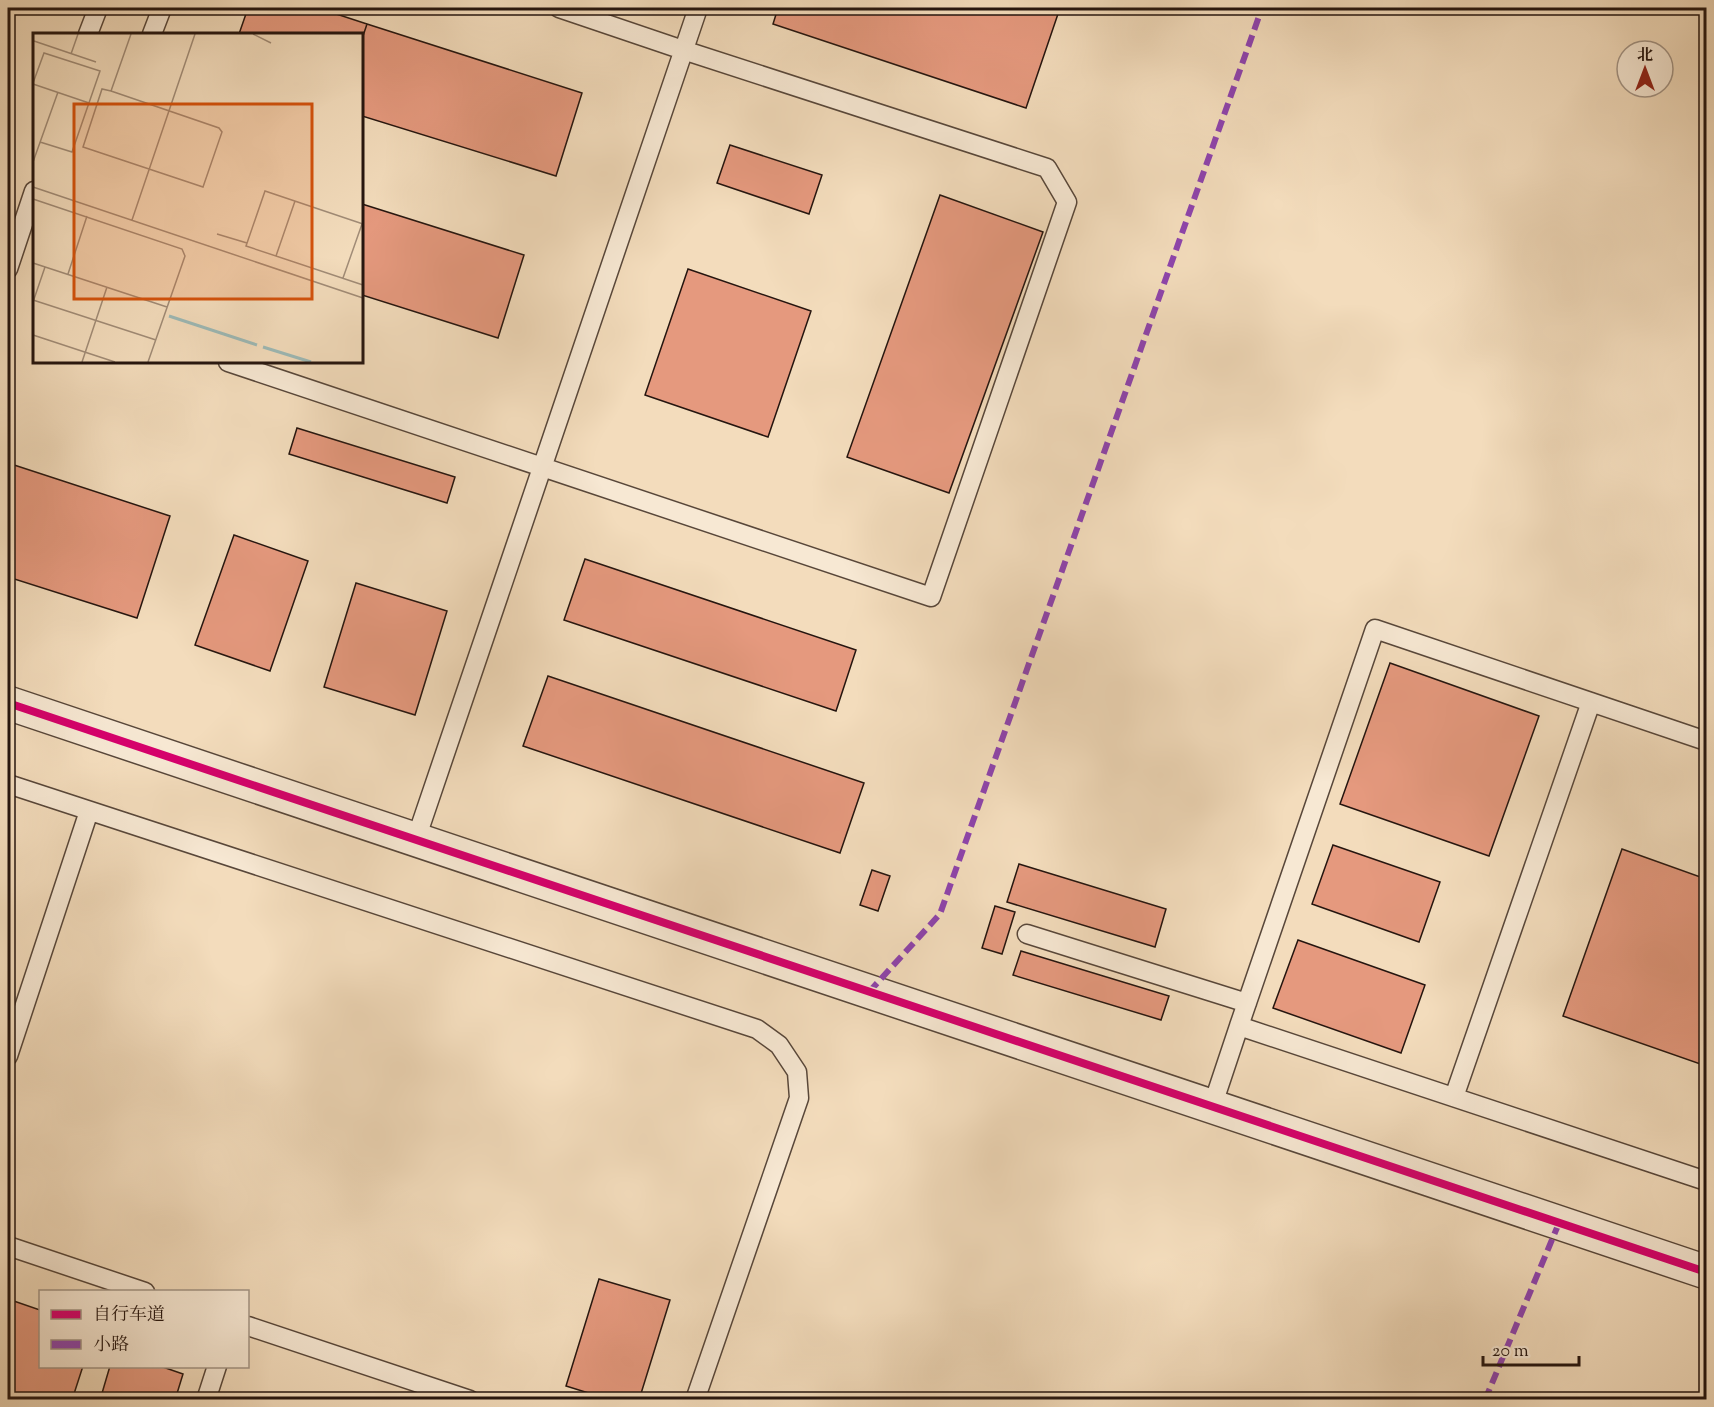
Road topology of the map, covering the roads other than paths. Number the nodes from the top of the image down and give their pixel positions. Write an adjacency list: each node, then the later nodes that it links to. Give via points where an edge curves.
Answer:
1 (98, 8): 5 (lane)
2 (162, 8): 6 (lane)
3 (560, 8): 7 (lane)
4 (698, 8): 7 (lane)
5 (88, 33)
6 (152, 33)
7 (683, 50): 11 (lane); 11 (lane, via 1047,168 1067,202 931,597)
8 (33, 194): 9 (lane)
9 (8, 269)
10 (231, 363): 11 (lane)
11 (542, 466): 17 (lane)
12 (1591, 702): 14 (lane); 19 (lane, via 1375,629); 22 (lane)
13 (8, 703): 17 (street)
14 (1707, 741)
15 (8, 784): 16 (lane)
16 (89, 811): 21 (lane); 32 (lane, via 757,1029 779,1045 797,1072 799,1098)
17 (416, 839): 23 (street)
18 (1027, 934): 19 (lane)
19 (1247, 1003): 20 (lane)
20 (1239, 1026): 22 (lane); 23 (lane)
21 (8, 1056)
22 (1454, 1097): 24 (lane)
23 (1212, 1107): 26 (street)
24 (1707, 1181)
25 (8, 1246): 27 (lane)
26 (1707, 1272)
27 (139, 1290)
28 (249, 1326): 31 (lane)
29 (215, 1368): 30 (lane)
30 (206, 1400)
31 (470, 1400)
32 (695, 1400)

